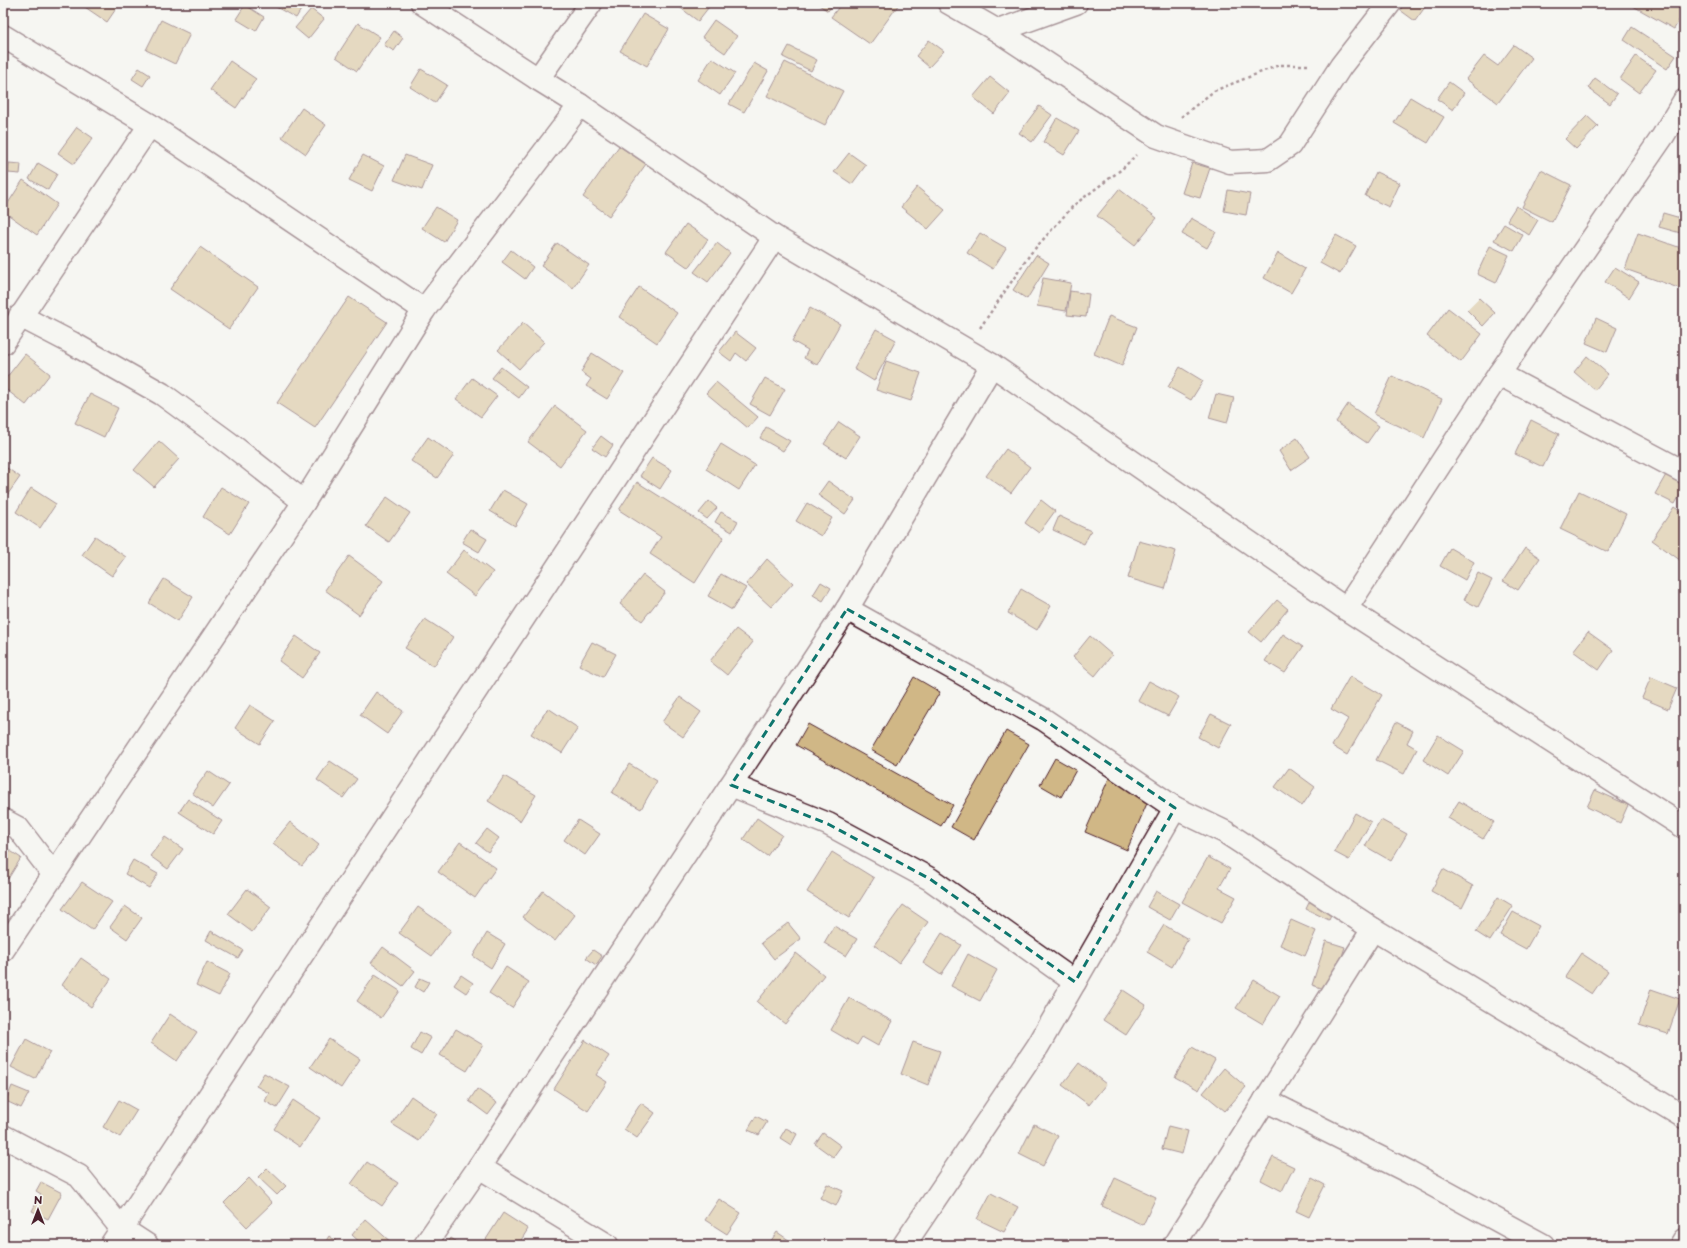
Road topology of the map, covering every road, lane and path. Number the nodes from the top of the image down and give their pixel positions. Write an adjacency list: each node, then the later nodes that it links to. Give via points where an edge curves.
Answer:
1 (422, 3): 9 (street)
2 (591, 3): 9 (street)
3 (950, 3): 6 (street)
4 (1076, 3): 6 (street)
5 (1390, 3): 8 (street)
6 (998, 31): 13 (street)
7 (3, 36): 12 (street)
8 (1341, 66): 13 (path, via 1279,65 1214,91); 13 (street, via 1290,145 1268,160 1230,162)
9 (538, 79): 11 (street)
10 (1684, 101): 20 (street, via 1658,143)
11 (580, 105): 14 (street); 15 (street)
12 (150, 125): 15 (street); 16 (street)
13 (1156, 136): 18 (path, via 1122,169 1074,204 1031,253)
14 (773, 236): 18 (street); 37 (street)
15 (424, 310): 22 (street)
16 (20, 316): 17 (street); 22 (street, via 162,394 230,443)
17 (3, 343)
18 (965, 349): 19 (street)
19 (992, 365): 23 (street); 24 (street)
20 (1499, 374): 21 (street); 24 (street)
21 (1684, 472)
22 (304, 502): 29 (street)
23 (847, 609): 25 (street); 26 (street, via 1043,719)
24 (1346, 609): 28 (street)
25 (731, 785): 32 (street, via 828,824 930,879); 36 (street)
26 (1175, 808): 30 (street, via 1225,832); 32 (street)
27 (3, 820): 29 (street, via 18,828)
28 (1684, 827)
29 (54, 875): 31 (street)
30 (1373, 929): 33 (street); 34 (street)
31 (3, 950)
32 (1075, 982): 42 (street, via 1038,1046)
33 (1265, 1100): 43 (street); 44 (street, via 1408,1172)
34 (1684, 1117)
35 (3, 1136): 37 (street, via 79,1176)
36 (479, 1167): 40 (street); 41 (street)
37 (116, 1236): 39 (street)
38 (1684, 1240): 45 (street)
39 (147, 1245)
40 (425, 1245)
41 (607, 1245)
42 (904, 1245)
43 (1174, 1245)
44 (1543, 1245)
45 (1681, 1245)

